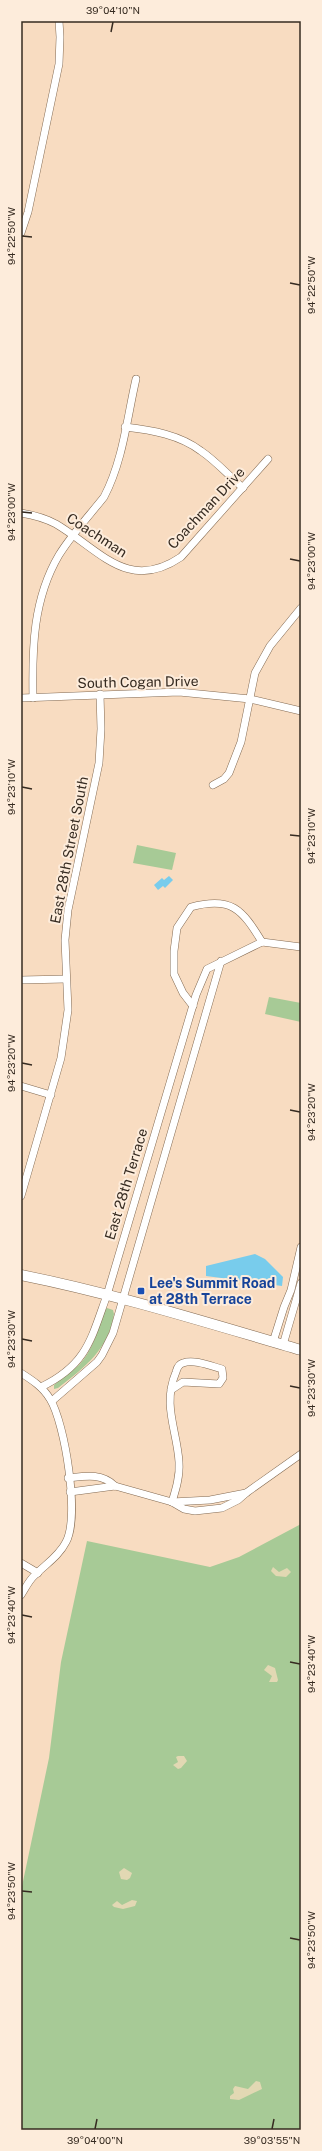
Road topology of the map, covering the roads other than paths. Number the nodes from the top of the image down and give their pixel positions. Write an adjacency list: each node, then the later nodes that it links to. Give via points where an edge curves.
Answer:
1 (59, 21): 2 (street, via 58,64 28,212)
2 (21, 233)
3 (136, 379): 4 (street)
4 (126, 427): 6 (street, via 157,432 187,442 202,451); 8 (street, via 118,464 109,488)
5 (268, 459): 6 (street, Coachman Drive)
6 (243, 488): 9 (street, Coachman Drive, via 181,557)
7 (21, 513): 8 (street, Coachman, via 55,523)
8 (73, 536): 9 (street, Coachman, via 122,568 137,572); 13 (street, via 52,567 39,603 32,649)
9 (160, 569)
10 (301, 608): 14 (street, via 270,646 255,674)
11 (100, 694): 13 (street, South Cogan Drive); 14 (street, South Cogan Drive, via 179,692); 20 (street, East 28th Street South, via 99,762 68,910 65,940)
12 (21, 698): 13 (street, South Cogan Drive)
13 (33, 698)
14 (250, 699): 15 (street, South Cogan Drive); 16 (street, via 241,742 229,773)
15 (301, 711)
16 (213, 785)
17 (262, 942): 18 (street); 19 (street, East 28th Terrace); 22 (street, via 242,913 230,905 208,902 191,907 177,928 174,974)
18 (301, 947)
19 (221, 961): 22 (street, East 28th Terrace, via 207,969); 30 (street, East 28th Terrace)
20 (66, 978): 21 (street); 24 (street, East 28th Street South, via 66,1036)
21 (21, 980)
22 (193, 1006): 29 (street, East 28th Terrace)
23 (21, 1086): 24 (street)
24 (51, 1095): 25 (street, East 28th Street South)
25 (21, 1196)
26 (301, 1247): 31 (street)
27 (21, 1275): 29 (main road)
28 (301, 1283): 31 (street)
29 (106, 1295): 30 (main road); 34 (street, East 28th Terrace, via 85,1351 75,1366)
30 (122, 1299): 31 (main road); 36 (street, East 28th Terrace, via 113,1332 102,1355)
31 (278, 1343): 32 (main road)
32 (301, 1350)
33 (21, 1373): 34 (street)
34 (41, 1387): 36 (street)
35 (171, 1390): 35 (street, via 178,1366 183,1362 222,1369 223,1378 219,1384 183,1382); 42 (street, via 170,1418 179,1471)
36 (52, 1401): 38 (street, via 62,1427)
37 (301, 1454): 41 (street)
38 (68, 1478): 39 (street, via 94,1476 104,1478); 40 (street)
39 (115, 1486): 40 (street); 42 (street)
40 (70, 1492): 44 (street, via 72,1526 66,1542)
41 (246, 1493): 42 (street, via 210,1500); 42 (street, via 232,1504 206,1511 188,1510)
42 (172, 1502)
43 (21, 1563): 44 (street)
44 (38, 1573): 45 (street)
45 (21, 1595)

